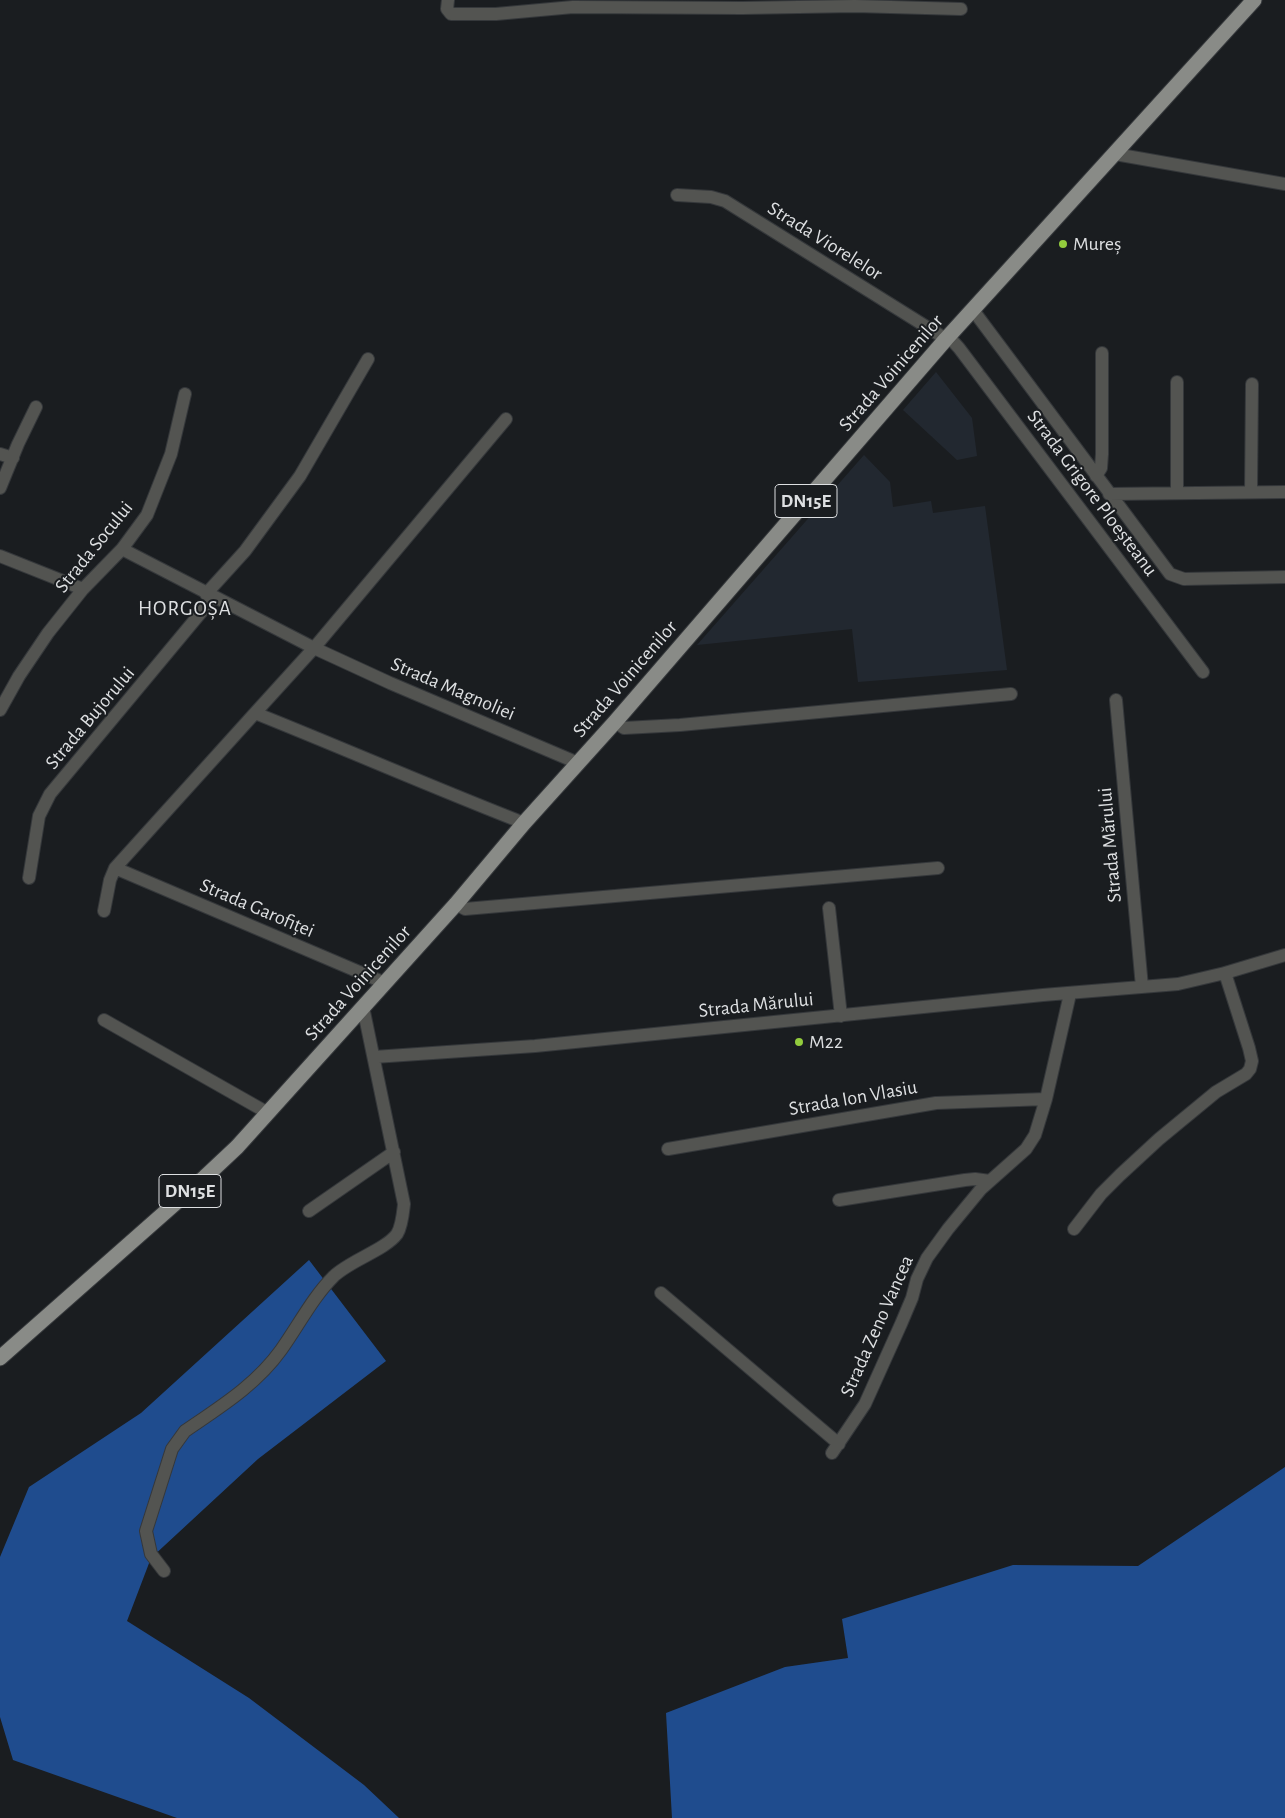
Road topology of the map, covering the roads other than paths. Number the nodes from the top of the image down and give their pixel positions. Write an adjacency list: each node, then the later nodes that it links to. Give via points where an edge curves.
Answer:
1 (448, 0): 3 (street, via 447,9 451,14)
2 (1254, 0): 5 (main road, Strada Voinicenilor / DN15E)
3 (742, 4): 4 (street)
4 (961, 9)
5 (1115, 154): 6 (street); 8 (main road, Strada Voinicenilor / DN15E)
6 (1285, 184)
7 (677, 195): 9 (street, Strada Viorelelor, via 725,201)
8 (973, 310): 9 (main road, Strada Voinicenilor / DN15E); 19 (street)
9 (948, 338): 31 (street, Strada Grigore Ploeșteanu, via 965,356); 36 (main road, Strada Voinicenilor / DN15E)
10 (1102, 353): 19 (street, via 1102,454 1101,468)
11 (368, 359): 29 (street, Strada Bujorului, via 300,476)
12 (1177, 382): 23 (street)
13 (1252, 384): 21 (street)
14 (186, 394): 25 (street, Strada Socului, via 171,454 154,499 147,515)
15 (36, 407): 18 (street)
16 (506, 419): 30 (street)
17 (0, 454): 18 (street)
18 (13, 458): 20 (street)
19 (1096, 476): 24 (street)
20 (0, 488)
21 (1251, 492): 22 (street); 23 (street)
22 (1285, 492)
23 (1177, 493): 24 (street)
24 (1109, 494): 27 (street, via 1170,574 1184,579)
25 (122, 549): 28 (street, Strada Socului); 29 (street, Strada Magnoliei)
26 (0, 556): 28 (street)
27 (1285, 577)
28 (83, 589): 34 (street, Strada Socului, via 43,640)
29 (210, 596): 30 (street, Strada Magnoliei); 41 (street, Strada Bujorului, via 50,794 39,816)
30 (314, 648): 35 (street); 37 (street, Strada Magnoliei)
31 (1203, 672)
32 (1011, 694): 36 (street, via 680,725 624,728)
33 (1116, 700): 48 (street, Strada Mărului)
34 (0, 710)
35 (256, 713): 38 (street); 39 (street)
36 (615, 722): 37 (main road, Strada Voinicenilor / DN15E)
37 (578, 763): 38 (main road, Strada Voinicenilor / DN15E)
38 (524, 823): 42 (main road, Strada Voinicenilor / DN15E)
39 (115, 868): 44 (street); 47 (street, Strada Garofiței)
40 (938, 868): 42 (street, via 465,909)
41 (29, 878)
42 (456, 904): 47 (main road, Strada Voinicenilor / DN15E)
43 (829, 908): 51 (street)
44 (104, 911)
45 (1285, 955): 46 (street, Strada Mărului)
46 (1225, 973): 48 (street, Strada Mărului, via 1178,984); 61 (street, via 1250,1048 1250,1069 1208,1098 1152,1145 1101,1194)
47 (385, 983): 50 (main road, Strada Voinicenilor / DN15E)
48 (1142, 987): 49 (street, Strada Mărului)
49 (1070, 994): 51 (street, Strada Mărului); 54 (street, Strada Zeno Vancea)
50 (363, 1007): 53 (street); 55 (main road, Strada Voinicenilor / DN15E)
51 (841, 1016): 53 (street, Strada Mărului, via 536,1046)
52 (104, 1020): 55 (street)
53 (374, 1057): 57 (street)
54 (1046, 1099): 56 (street, Strada Ion Vlasiu, via 936,1103); 58 (street, Strada Zeno Vancea, via 1035,1135 1026,1149)
55 (268, 1113): 63 (main road, Strada Voinicenilor / DN15E, via 206,1177)
56 (668, 1149)
57 (394, 1152): 60 (street); 64 (street, via 404,1204 397,1234 334,1276 252,1384 185,1430 172,1448 146,1532 151,1554)
58 (990, 1182): 59 (street, via 965,1180); 62 (street, Strada Zeno Vancea, via 970,1202 927,1258 865,1404 835,1448)
59 (839, 1200)
60 (309, 1211)
61 (1074, 1229)
62 (661, 1293)
63 (0, 1358)
64 (164, 1571)

